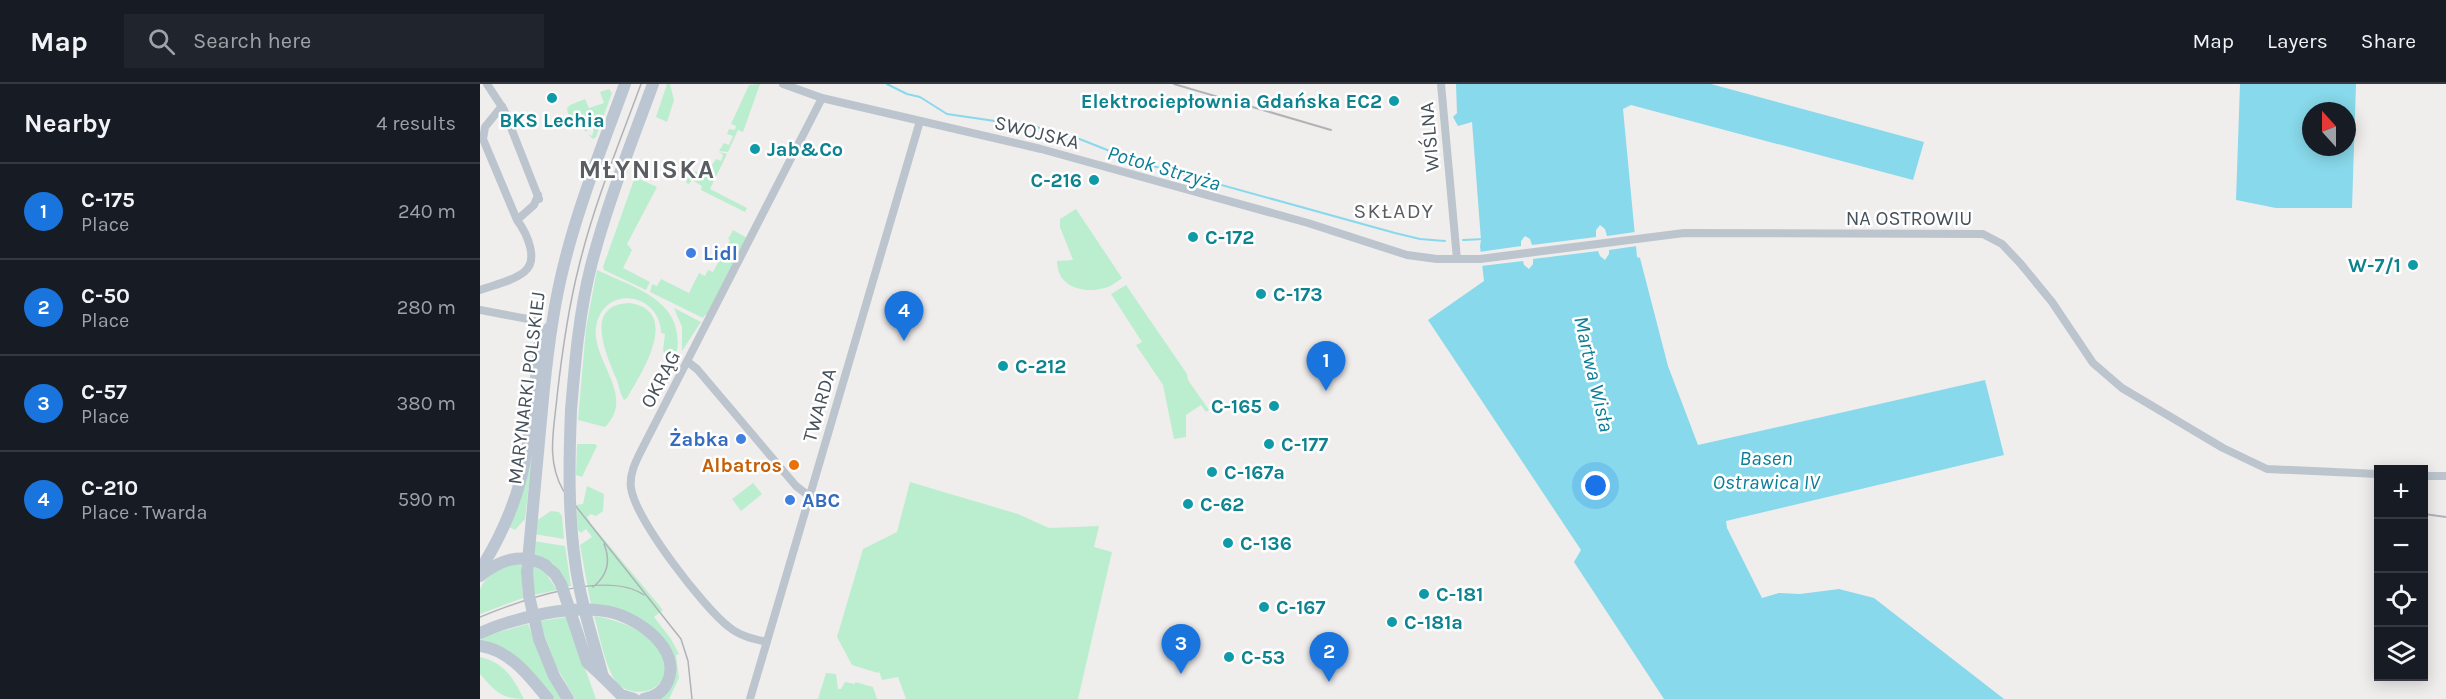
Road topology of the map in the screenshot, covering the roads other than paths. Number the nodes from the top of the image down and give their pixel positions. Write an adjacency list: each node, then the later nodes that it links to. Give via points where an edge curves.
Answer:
1 (486, 84): 7 (street)
2 (625, 84): 14 (main road, MARYNARKI POLSKIEJ, via 574,230)
3 (653, 84): 25 (main road, bridge, via 591,266 576,352 571,410 572,538 580,590)
4 (783, 84): 6 (street, SWOJSKA)
5 (1441, 84): 10 (street, WIŚLNA)
6 (822, 98): 8 (street, SWOJSKA); 15 (street, OKRĄG)
7 (502, 106): 9 (street, via 485,127 483,139); 9 (street, via 539,197)
8 (920, 121): 10 (street, SWOJSKA, via 1115,168 1407,255); 19 (street, TWARDA)
9 (517, 220): 11 (street, via 531,251 530,266)
10 (1457, 259): 16 (street, NA OSTROWIU, via 1706,233 1983,234 2002,244 2020,263 2093,363 2122,388 2223,448 2267,469)
11 (480, 291)
12 (480, 310): 13 (street)
13 (532, 320)
14 (552, 324): 20 (main road, via 540,342 522,472 507,521); 27 (main road, MARYNARKI POLSKIEJ, bridge, via 527,549 529,596 543,652)
15 (688, 362): 19 (street); 23 (street, OKRĄG, via 637,459 631,480 633,498 670,559 718,618 736,632)
16 (2374, 474)
17 (2428, 476): 18 (street)
18 (2446, 476)
19 (809, 496): 23 (street, TWARDA)
20 (480, 570)
21 (480, 576): 25 (main road, bridge, via 513,558 545,565 561,584 587,662)
22 (480, 633): 30 (main road, via 515,621 567,611 596,610 630,619 653,634 668,655 671,667 667,686)
23 (767, 642): 31 (street, TWARDA)
24 (480, 646): 26 (main road, via 500,652 517,664)
25 (603, 677): 28 (main road); 29 (main road, via 621,695)
26 (548, 699)
27 (568, 699)
28 (612, 699)
29 (634, 699)
30 (644, 699)
31 (750, 699)

